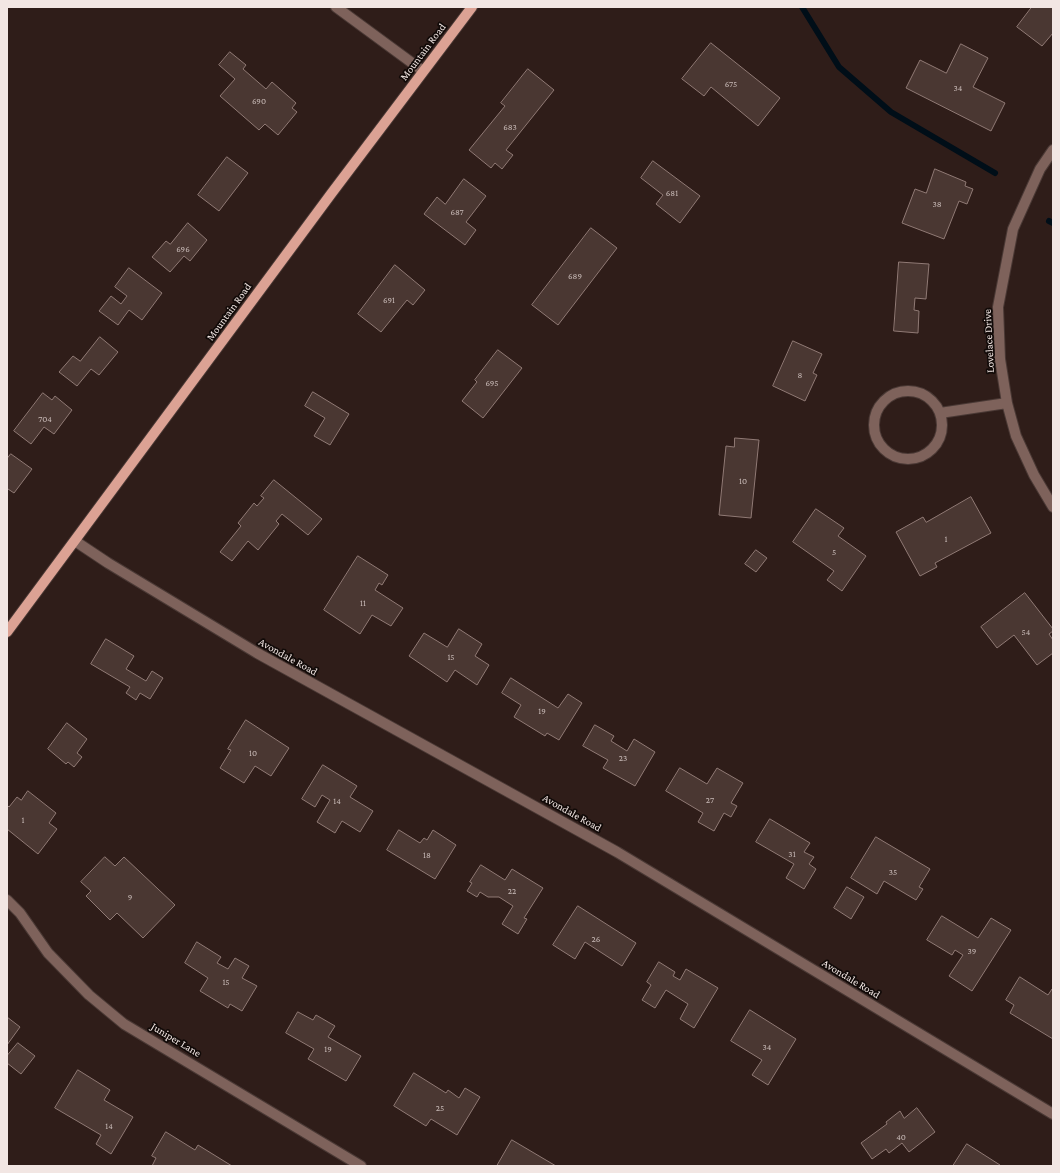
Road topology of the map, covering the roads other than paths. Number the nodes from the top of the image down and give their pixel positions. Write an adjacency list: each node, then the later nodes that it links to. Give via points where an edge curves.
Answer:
1 (336, 7): 3 (street)
2 (472, 7): 3 (main road, Mountain Road)
3 (423, 71): 8 (main road, Mountain Road)
4 (1053, 150): 5 (street, Lovelace Drive, via 1040,168 1013,229 998,307 1000,359)
5 (1007, 403): 6 (street); 7 (street, Lovelace Drive, via 1016,436 1034,475)
6 (940, 413): 6 (street, via 935,403 917,391 906,390 896,393 886,398 879,407 874,427 877,438 883,448 904,459 926,454 941,436 943,424)
7 (1053, 507)
8 (76, 541): 9 (main road, Mountain Road); 11 (street, Avondale Road, via 257,653 618,852)
9 (7, 632)
10 (7, 900): 12 (street, Juniper Lane, via 48,953 89,995 124,1024)
11 (1053, 1114)
12 (361, 1166)

